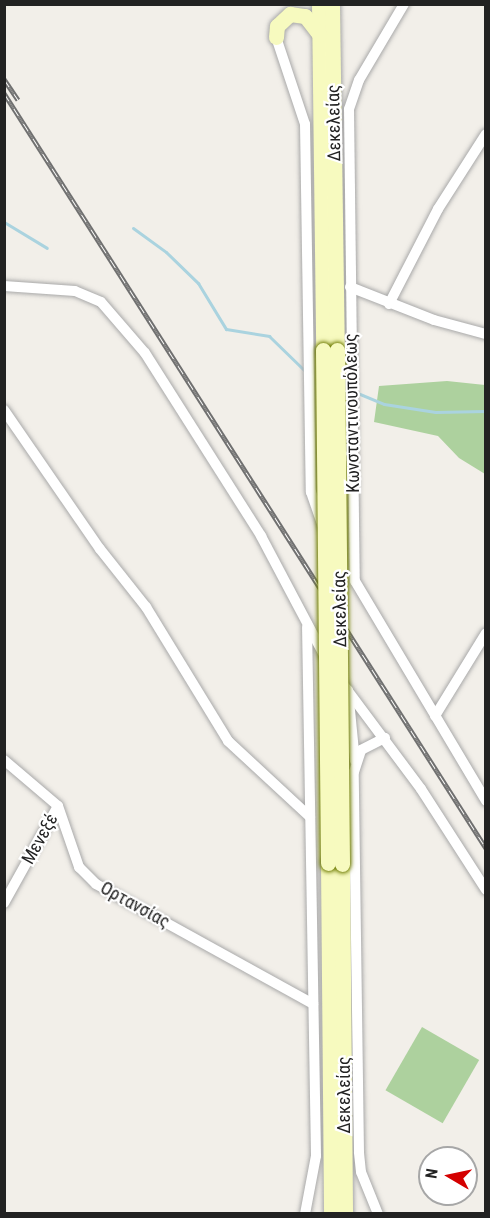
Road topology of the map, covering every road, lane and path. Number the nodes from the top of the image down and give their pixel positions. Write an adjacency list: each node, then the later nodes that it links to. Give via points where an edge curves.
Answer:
1 (285, 4): 6 (main road, via 275,17)
2 (319, 4): 5 (main road, Δεκελείας)
3 (332, 4): 12 (main road, Δεκελείας)
4 (404, 4): 9 (street, Κωνσταντινουπόλεως, via 359,80 349,109)
5 (319, 34): 6 (main road, via 305,16 290,14 277,26); 12 (main road, Δεκελείας)
6 (276, 37): 12 (street, via 305,124)
7 (486, 134): 10 (street, via 438,209)
8 (4, 286): 17 (street, via 75,291 100,302 145,353 261,536)
9 (350, 287): 10 (street); 14 (street, Κωνσταντινουπόλεως)
10 (388, 304): 11 (street)
11 (486, 334)
12 (323, 350): 15 (street, via 309,394 311,492); 27 (main road, Δεκελείας, bridge)
13 (4, 410): 26 (street, via 100,549 146,607 228,741)
14 (353, 521): 15 (street); 16 (street, Κωνσταντινουπόλεως)
15 (327, 537): 16 (street)
16 (355, 581): 20 (street, Κωνσταντινουπόλεως)
17 (307, 624): 19 (street); 26 (street)
18 (486, 633): 20 (street)
19 (348, 689): 21 (street); 23 (street)
20 (435, 716): 24 (street, Κωνσταντινουπόλεως)
21 (385, 738): 23 (street, via 361,750); 28 (street)
22 (4, 760): 25 (street, Ορτανσίας)
23 (355, 761): 34 (street, via 359,1152 366,1186)
24 (486, 801)
25 (58, 806): 29 (street, Μενεξέ); 30 (street, Ορτανσίας, via 79,867 96,884)
26 (310, 817): 30 (street)
27 (335, 864): 32 (main road, Δεκελείας); 33 (main road, Δεκελείας)
28 (486, 890)
29 (4, 903)
30 (313, 1004): 31 (street, via 316,1156)
31 (305, 1214)
32 (331, 1214)
33 (345, 1214)
34 (378, 1214)

